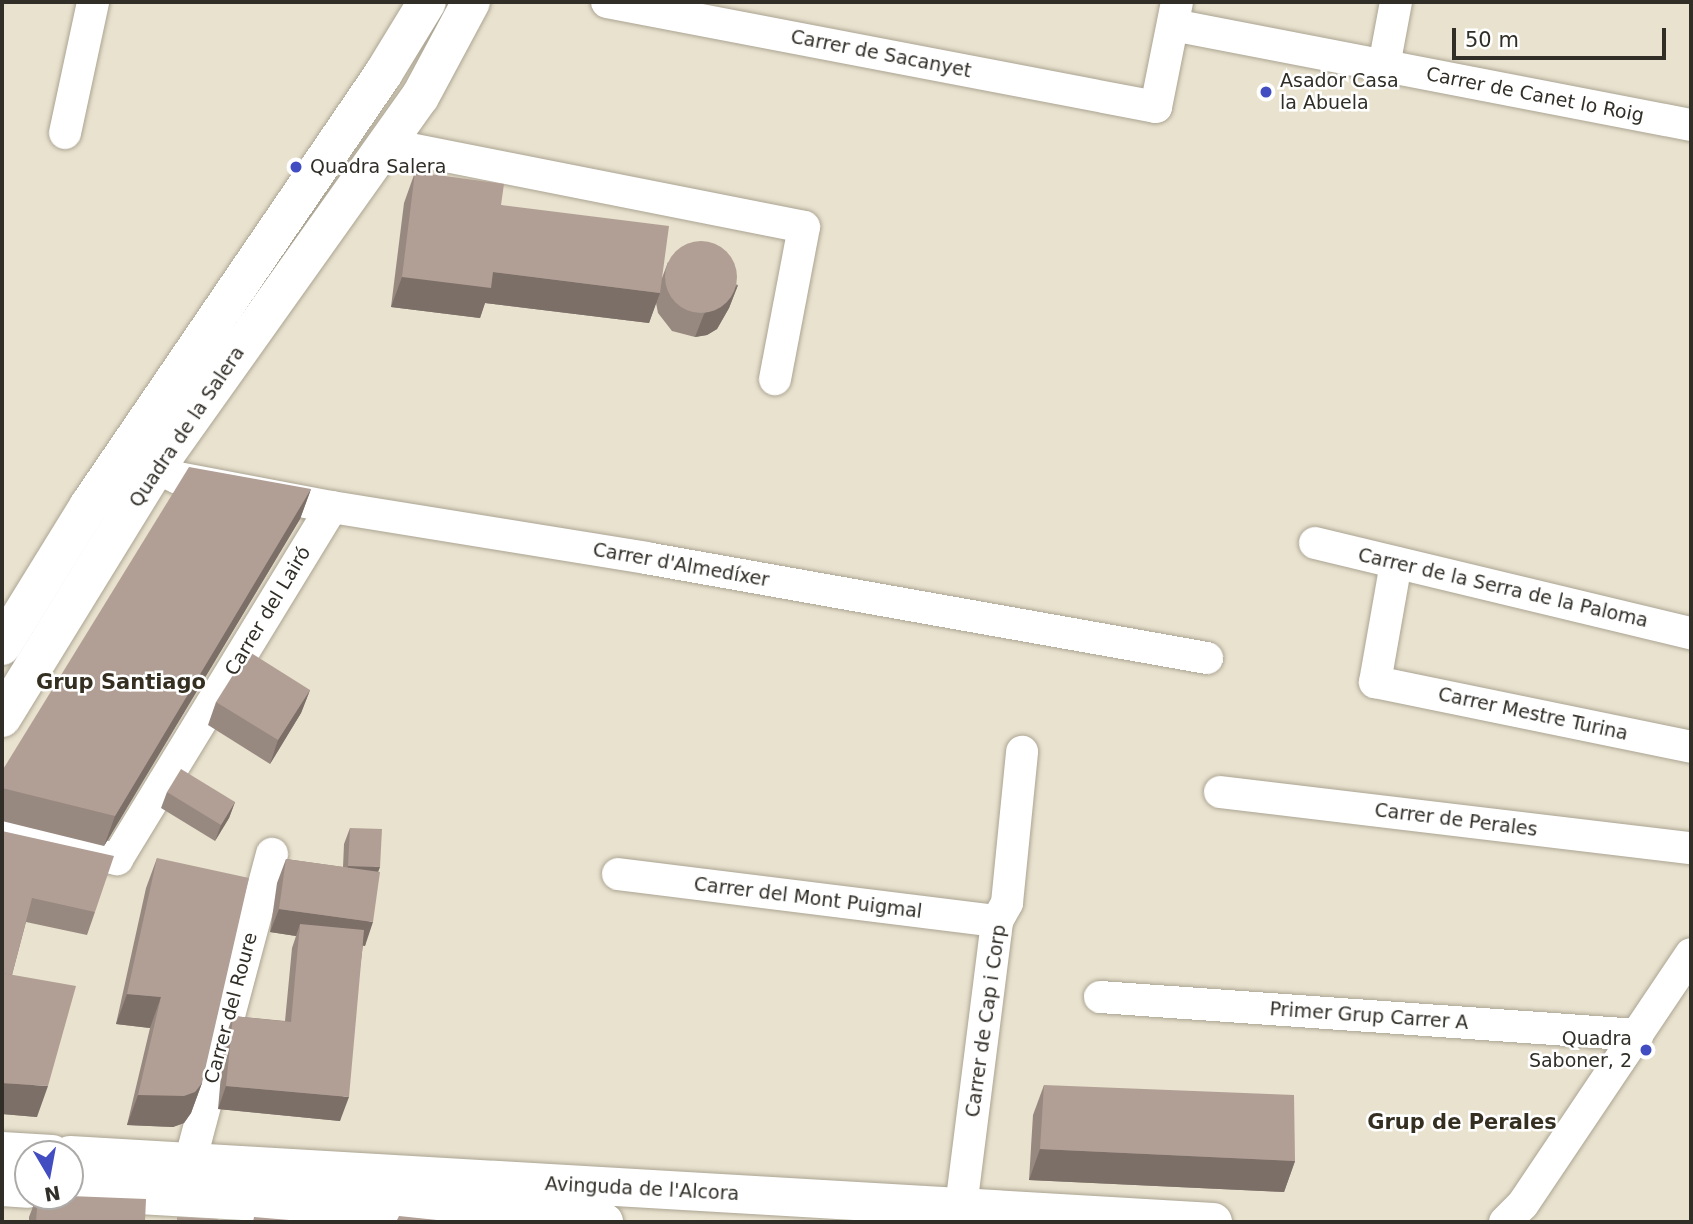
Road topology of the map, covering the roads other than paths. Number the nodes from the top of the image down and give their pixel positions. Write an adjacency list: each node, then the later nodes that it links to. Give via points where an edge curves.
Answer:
1 (93, 2): 12 (street)
2 (427, 2): 8 (main road, Quadra de la Salera)
3 (471, 2): 9 (main road, Quadra de la Salera)
4 (607, 2): 6 (street, Carrer de Sacanyet, via 1156,107)
5 (1396, 2): 7 (street)
6 (1175, 13): 7 (street, Carrer de Canet lo Roig)
7 (1384, 66): 10 (street, Carrer de Canet lo Roig)
8 (383, 74): 9 (main road); 11 (main road, Quadra de la Salera)
9 (420, 97): 13 (main road, Quadra de la Salera)
10 (1691, 125)
11 (347, 126): 13 (main road); 20 (main road, Quadra de la Salera, via 138,431)
12 (65, 133)
13 (385, 144): 14 (street, via 804,227); 15 (main road, Quadra de la Salera)
14 (775, 379)
15 (156, 468): 16 (street, Carrer d'Almedíxer, via 178,478); 22 (main road, Quadra de la Salera)
16 (332, 507): 21 (street, Carrer d'Almedíxer); 26 (street, Carrer del Lairó, via 117,859)
17 (1315, 543): 18 (street, Carrer de la Serra de la Paloma)
18 (1396, 563): 19 (street, Carrer de la Serra de la Paloma); 23 (street, Carrer Mestre Turina, via 1375,682)
19 (1691, 634)
20 (2, 646)
21 (1207, 658)
22 (2, 718)
23 (1691, 747)
24 (1022, 752): 30 (street, Carrer de Cap i Corp, via 1007,903)
25 (1220, 792): 27 (street, Carrer de Perales)
26 (2, 834)
27 (1691, 848)
28 (272, 855): 35 (street, Carrer del Roure)
29 (618, 874): 30 (street, Carrer del Mont Puigmal)
30 (997, 921): 37 (street, Carrer de Cap i Corp)
31 (1691, 954): 33 (street)
32 (1100, 997): 33 (street, Primer Grup Carrer A)
33 (1638, 1035): 39 (street)
34 (84, 1156): 35 (main road, Avinguda de l'Alcora)
35 (190, 1162): 37 (main road, Avinguda de l'Alcora)
36 (84, 1192): 38 (main road, Avinguda de l'Alcora)
37 (961, 1208): 41 (main road, Avinguda de l'Alcora)
38 (385, 1216): 40 (main road, Avinguda de l'Alcora)
39 (1519, 1216)
40 (604, 1222)
41 (1213, 1222)

